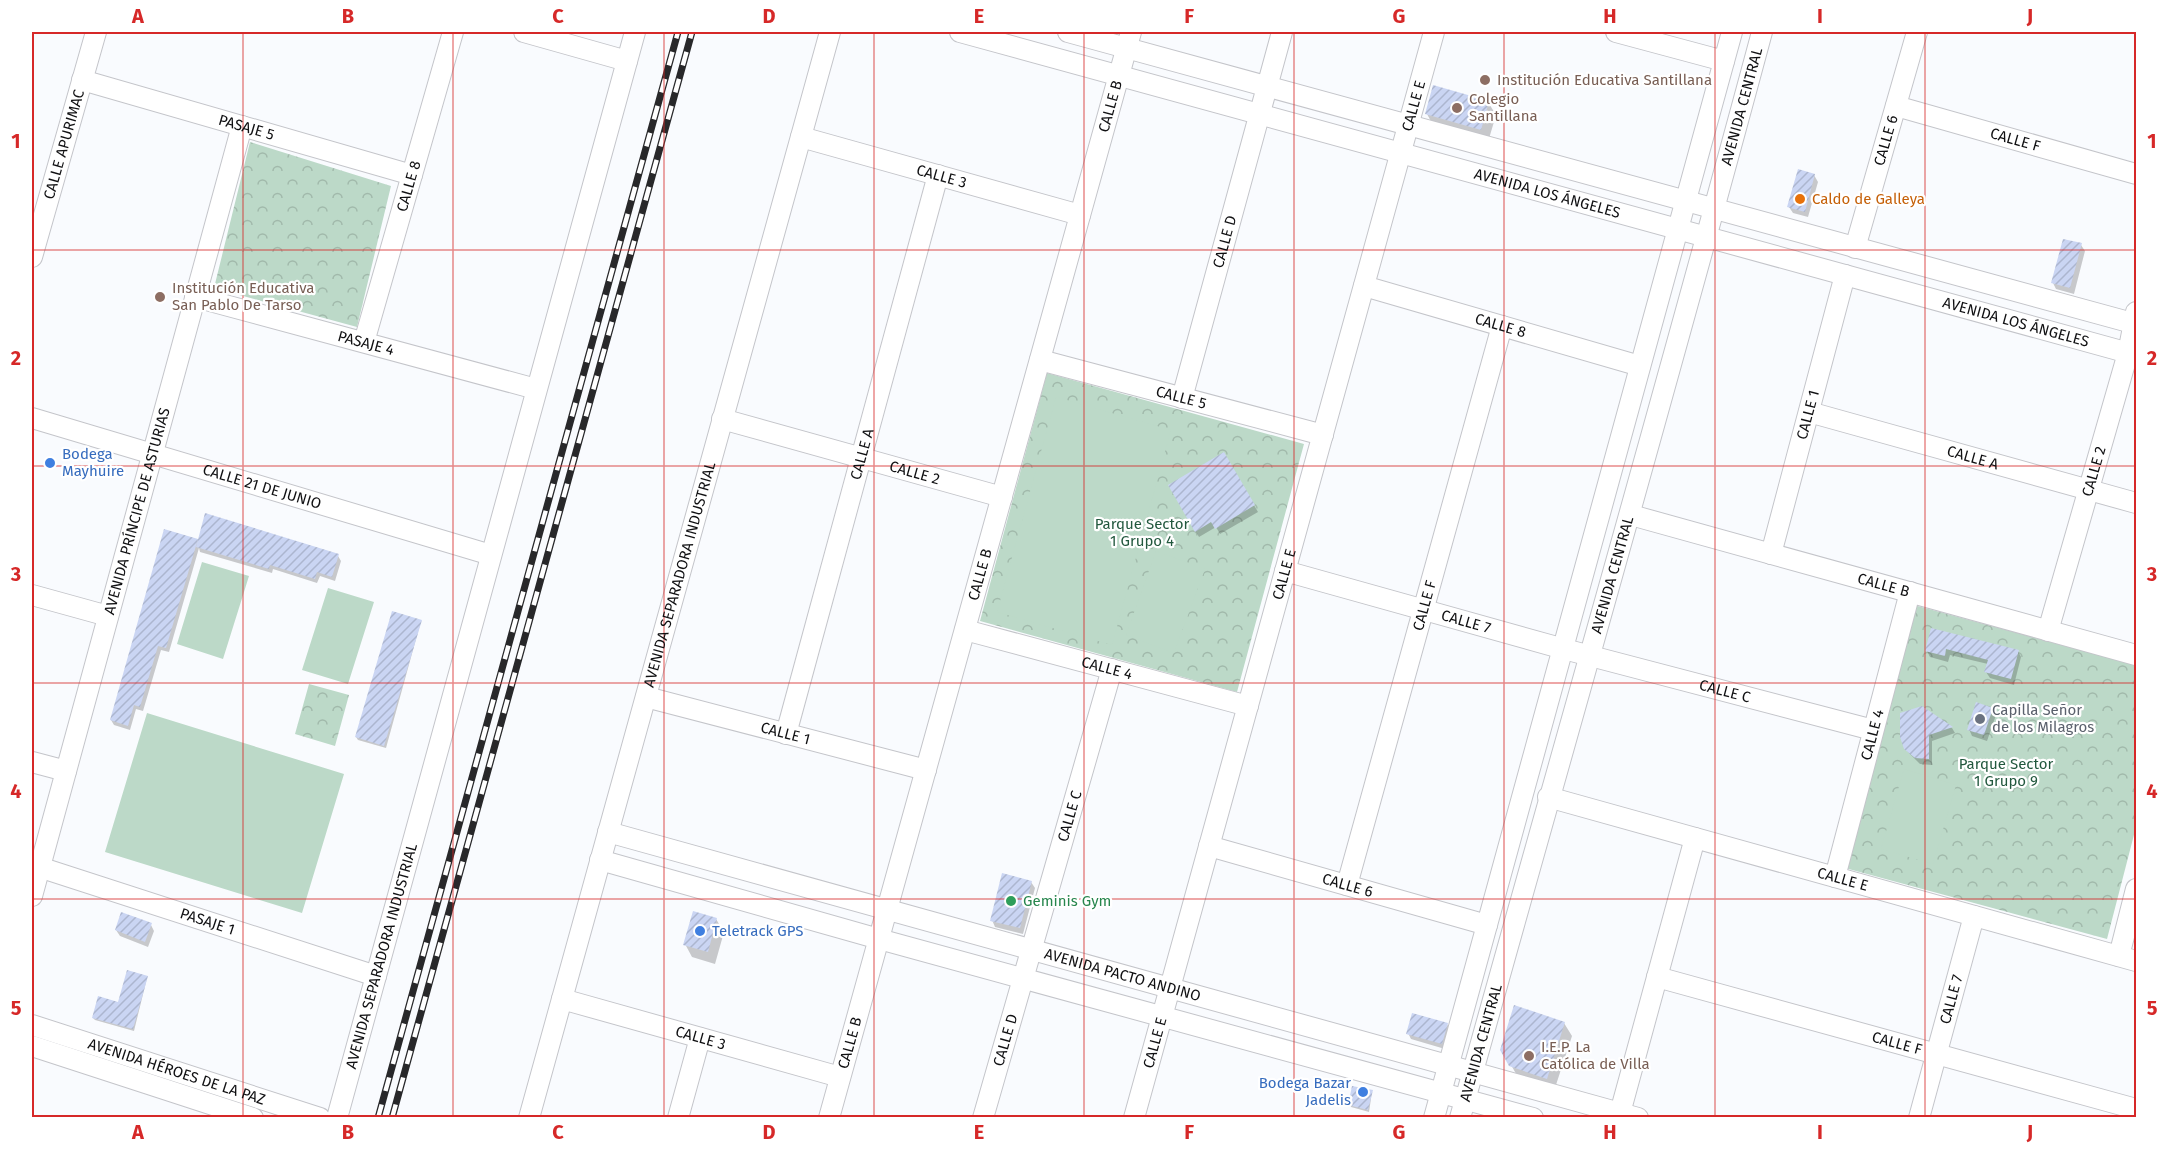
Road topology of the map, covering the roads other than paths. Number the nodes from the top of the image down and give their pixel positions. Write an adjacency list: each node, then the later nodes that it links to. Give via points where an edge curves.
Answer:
1 (96, 32): 18 (street, CALLE APURIMAC)
2 (453, 32): 27 (street, CALLE 8)
3 (524, 32): 15 (street)
4 (635, 32): 15 (street, AVENIDA SEPARADORA INDUSTRIAL)
5 (830, 32): 24 (street, AVENIDA SEPARADORA INDUSTRIAL)
6 (960, 32): 17 (street, AVENIDA LOS ÁNGELES)
7 (1068, 32): 14 (street, AVENIDA LOS ÁNGELES)
8 (1282, 32): 19 (street)
9 (1434, 32): 22 (street, CALLE E)
10 (1616, 32): 16 (street)
11 (1732, 32): 16 (street, AVENIDA CENTRAL)
12 (1762, 32): 30 (street, AVENIDA CENTRAL)
13 (1917, 32): 20 (street, CALLE 6)
14 (1129, 39): 17 (street, CALLE B); 19 (street, AVENIDA LOS ÁNGELES)
15 (627, 61): 45 (street, AVENIDA SEPARADORA INDUSTRIAL)
16 (1724, 61): 29 (street, AVENIDA CENTRAL)
17 (1119, 76): 21 (street, AVENIDA LOS ÁNGELES); 31 (street, CALLE B)
18 (82, 80): 23 (street, PASAJE 5); 35 (street, CALLE APURIMAC)
19 (1268, 86): 21 (street, CALLE D); 22 (street, AVENIDA LOS ÁNGELES)
20 (1896, 106): 26 (street, CALLE F); 34 (street, CALLE 6)
21 (1261, 114): 25 (street, AVENIDA LOS ÁNGELES); 46 (street, CALLE D)
22 (1409, 125): 25 (street, CALLE E); 29 (street, AVENIDA LOS ÁNGELES)
23 (242, 126): 27 (street, PASAJE 5); 38 (street, AVENIDA PRÍNCIPE DE ASTURIAS)
24 (801, 137): 28 (street, CALLE 3); 49 (street, AVENIDA SEPARADORA INDUSTRIAL)
25 (1400, 152): 32 (street, AVENIDA LOS ÁNGELES); 37 (street, CALLE E)
26 (2136, 174)
27 (412, 175): 41 (street, CALLE 8)
28 (938, 175): 31 (street, CALLE 3); 52 (street, CALLE A)
29 (1684, 202): 30 (street, AVENIDA LOS ÁNGELES); 32 (street, AVENIDA CENTRAL)
30 (1714, 210): 33 (street, AVENIDA CENTRAL); 34 (street, AVENIDA LOS ÁNGELES)
31 (1080, 214): 43 (street, CALLE B)
32 (1677, 229): 33 (street, AVENIDA LOS ÁNGELES); 44 (street, AVENIDA CENTRAL)
33 (1707, 237): 36 (street, AVENIDA LOS ÁNGELES); 56 (street, AVENIDA CENTRAL)
34 (1856, 248): 39 (street, AVENIDA LOS ÁNGELES)
35 (32, 257)
36 (1845, 275): 42 (street, AVENIDA LOS ÁNGELES); 47 (street, CALLE 1)
37 (1364, 286): 40 (street, CALLE 8); 50 (street, CALLE E)
38 (195, 297): 41 (street, PASAJE 4); 51 (street, AVENIDA PRÍNCIPE DE ASTURIAS)
39 (2135, 320): 42 (street, CALLE 2)
40 (1502, 326): 44 (street, CALLE 8); 62 (street, CALLE F)
41 (364, 342): 45 (street, PASAJE 4)
42 (2132, 354): 53 (street, CALLE 2)
43 (1040, 360): 46 (street, CALLE 5); 54 (street, CALLE B)
44 (1640, 366): 66 (street, AVENIDA CENTRAL)
45 (536, 389): 58 (street, AVENIDA SEPARADORA INDUSTRIAL)
46 (1182, 398): 50 (street, CALLE 5)
47 (1809, 412): 53 (street, CALLE A); 57 (street, CALLE 1)
48 (32, 418): 51 (street, CALLE 21 DE JUNIO)
49 (722, 419): 52 (street, CALLE 2); 69 (street, AVENIDA SEPARADORA INDUSTRIAL)
50 (1323, 435): 59 (street, CALLE E)
51 (152, 455): 58 (street, CALLE 21 DE JUNIO); 63 (street, AVENIDA PRÍNCIPE DE ASTURIAS)
52 (861, 458): 54 (street, CALLE 2); 72 (street, CALLE A)
53 (2089, 489): 55 (street, CALLE A); 65 (street, CALLE 2)
54 (1002, 497): 64 (street, CALLE B)
55 (2136, 503)
56 (1631, 515): 57 (street, CALLE B); 66 (street, AVENIDA CENTRAL)
57 (1771, 554): 60 (street, CALLE B)
58 (491, 555): 92 (street, AVENIDA SEPARADORA INDUSTRIAL)
59 (1285, 571): 62 (street, CALLE 7); 70 (street, CALLE E)
60 (1910, 592): 65 (street, CALLE B); 71 (street, CALLE 4)
61 (32, 595): 63 (street)
62 (1424, 609): 66 (street, CALLE 7); 83 (street, CALLE F)
63 (108, 616): 75 (street, AVENIDA PRÍNCIPE DE ASTURIAS)
64 (965, 630): 68 (street, CALLE 4); 74 (street, CALLE B)
65 (2048, 631): 67 (street, CALLE B)
66 (1576, 652): 71 (street, CALLE C); 76 (street, AVENIDA CENTRAL); 88 (street, AVENIDA CENTRAL)
67 (2136, 655)
68 (1112, 669): 70 (street, CALLE 4); 91 (street, CALLE C)
69 (646, 697): 72 (street, CALLE 1); 77 (street, AVENIDA SEPARADORA INDUSTRIAL)
70 (1248, 706): 79 (street, CALLE E)
71 (1874, 730): 82 (street, CALLE 4)
72 (786, 734): 74 (street, CALLE 1)
73 (32, 762): 75 (street)
74 (926, 770): 86 (street, CALLE B)
75 (66, 771): 81 (street, AVENIDA PRÍNCIPE DE ASTURIAS)
76 (1548, 797): 78 (street, CALLE E); 102 (street, AVENIDA CENTRAL)
77 (608, 832): 80 (street, AVENIDA SEPARADORA INDUSTRIAL); 86 (street, AVENIDA PACTO ANDINO)
78 (1695, 838): 82 (street, CALLE E); 93 (street)
79 (1209, 846): 83 (street, CALLE 6); 94 (street, CALLE E)
80 (600, 860): 89 (street, AVENIDA PACTO ANDINO); 95 (street, AVENIDA SEPARADORA INDUSTRIAL)
81 (39, 867): 85 (street, AVENIDA PRÍNCIPE DE ASTURIAS); 92 (street, PASAJE 1)
82 (1835, 877): 87 (street, CALLE E)
83 (1347, 885): 88 (street, CALLE 6)
84 (2136, 890): 90 (street)
85 (32, 896)
86 (887, 910): 89 (street, CALLE B); 91 (street, AVENIDA PACTO ANDINO)
87 (1974, 915): 90 (street, CALLE E); 100 (street, CALLE 7)
88 (1487, 925): 101 (street, AVENIDA CENTRAL)
89 (879, 939): 91 (street, AVENIDA PACTO ANDINO); 103 (street, CALLE B)
90 (2128, 958)
91 (1026, 963): 94 (street, AVENIDA PACTO ANDINO); 96 (street, AVENIDA PACTO ANDINO); 115 (street, CALLE D)
92 (376, 976): 111 (street, AVENIDA SEPARADORA INDUSTRIAL)
93 (1657, 977): 100 (street, CALLE F); 108 (street)
94 (1170, 988): 96 (street, CALLE E); 101 (street, AVENIDA PACTO ANDINO)
95 (562, 999): 98 (street, CALLE 3); 112 (street, AVENIDA SEPARADORA INDUSTRIAL)
96 (1162, 1016): 105 (street, AVENIDA PACTO ANDINO); 116 (street, CALLE E)
97 (32, 1025): 104 (street, AVENIDA HÉROES DE LA PAZ)
98 (700, 1038): 103 (street, CALLE 3); 113 (street)
99 (32, 1046): 104 (street, AVENIDA HÉROES DE LA PAZ)
100 (1936, 1054): 107 (street, CALLE F); 120 (street, CALLE 7)
101 (1448, 1065): 102 (street, AVENIDA PACTO ANDINO); 105 (street, AVENIDA CENTRAL)
102 (1473, 1072): 106 (street, AVENIDA CENTRAL); 108 (street, AVENIDA PACTO ANDINO)
103 (840, 1077): 114 (street, CALLE B)
104 (167, 1080): 109 (street, AVENIDA HÉROES DE LA PAZ); 110 (street, AVENIDA HÉROES DE LA PAZ)
105 (1441, 1091): 106 (street, AVENIDA PACTO ANDINO); 117 (street, AVENIDA CENTRAL)
106 (1466, 1098): 118 (street, AVENIDA CENTRAL); 119 (street, AVENIDA PACTO ANDINO)
107 (2136, 1109)
108 (1629, 1115)
109 (253, 1118)
110 (320, 1118)
111 (337, 1118)
112 (529, 1118)
113 (678, 1118)
114 (829, 1118)
115 (983, 1118)
116 (1134, 1118)
117 (1434, 1118)
118 (1460, 1118)
119 (1533, 1118)
120 (1919, 1118)

